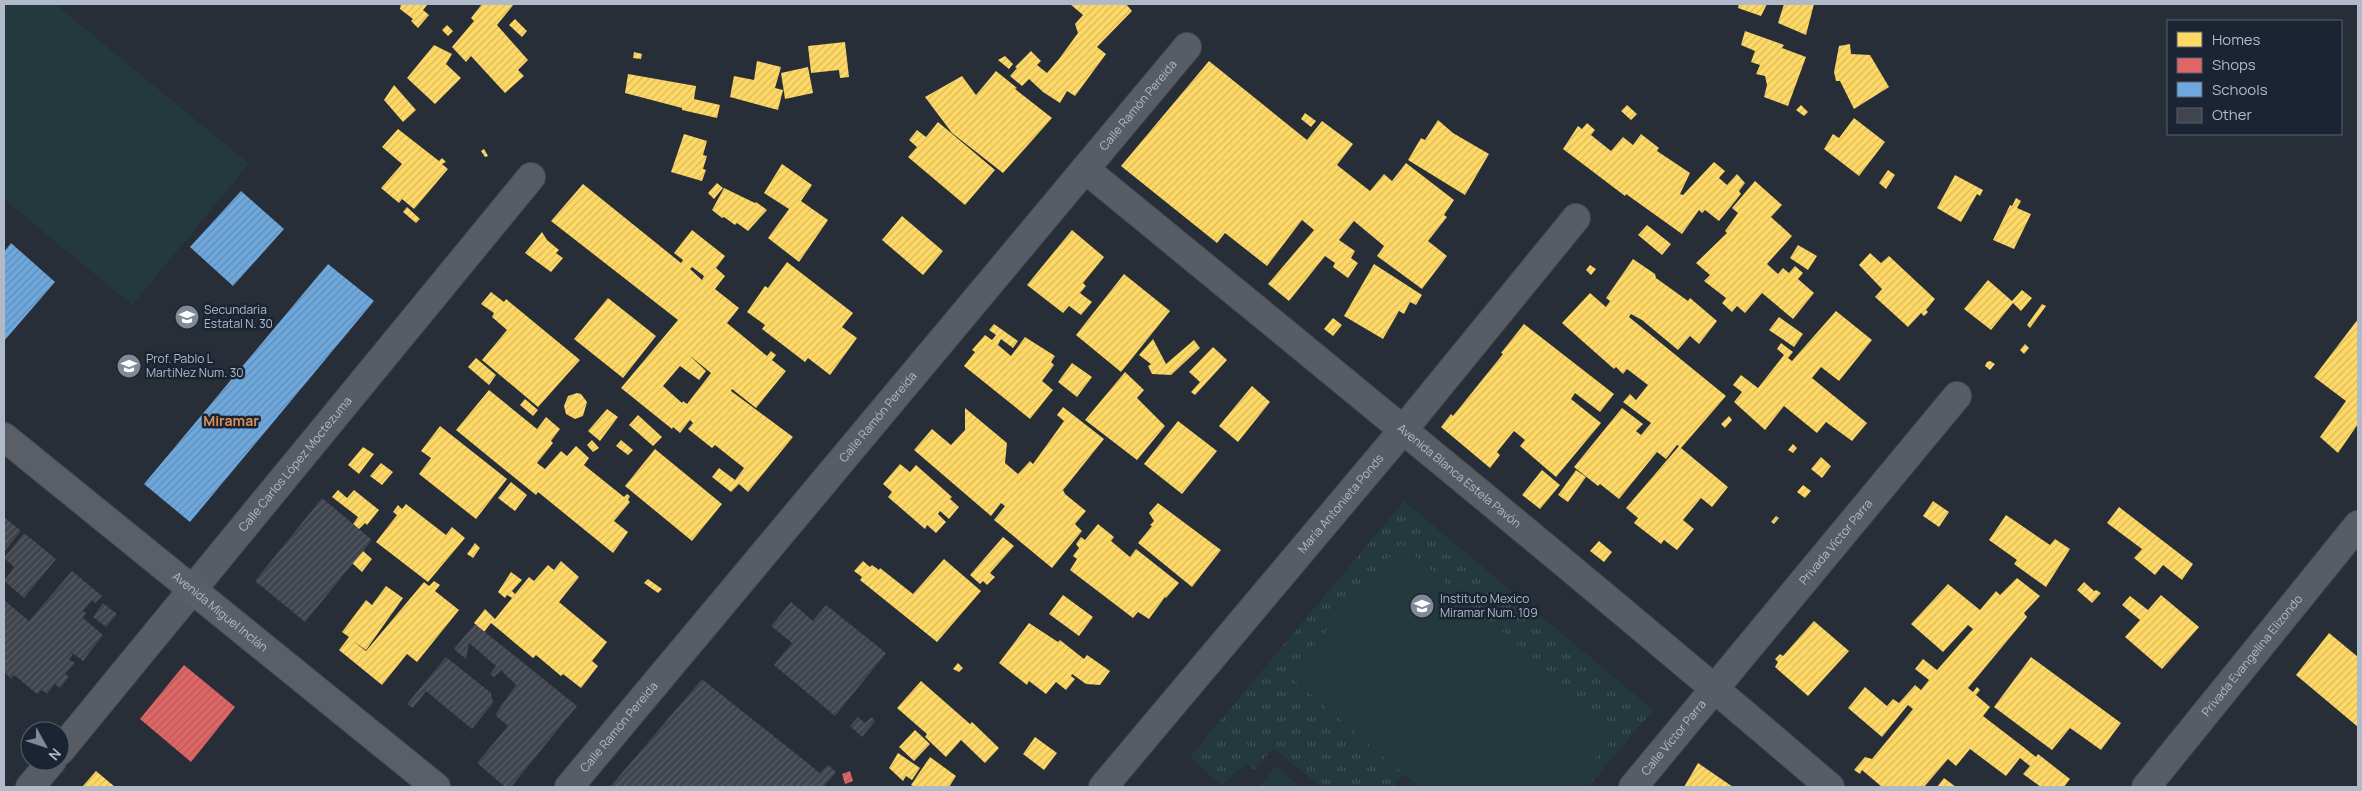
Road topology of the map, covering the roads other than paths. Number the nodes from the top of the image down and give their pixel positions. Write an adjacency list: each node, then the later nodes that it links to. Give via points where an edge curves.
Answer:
1 (1187, 47): 2 (street, Calle Ramón Pereida)
2 (1086, 170): 6 (street, Avenida Blanca Estela Pavón); 15 (street, Calle Ramón Pereida)
3 (531, 177): 9 (street, Calle Carlos López Moctezuma)
4 (1576, 218): 6 (street, María Antonieta Ponds)
5 (1957, 396): 10 (street, Privada Víctor Parra)
6 (1403, 430): 10 (street, Avenida Blanca Estela Pavón); 16 (street, María Antonieta Ponds)
7 (4, 437): 9 (main road, Avenida Miguel Inclán)
8 (2358, 525): 19 (street, Privada Evangelina Elizondo)
9 (193, 590): 11 (street, Calle Carlos López Moctezuma); 14 (main road, Avenida Miguel Inclán)
10 (1715, 689): 17 (street, Calle Víctor Parra); 18 (street, Avenida Blanca Estela Pavón)
11 (70, 739)
12 (44, 771): 13 (street)
13 (30, 787)
14 (436, 787)
15 (569, 787)
16 (1103, 787)
17 (1633, 787)
18 (1830, 787)
19 (2146, 787)

